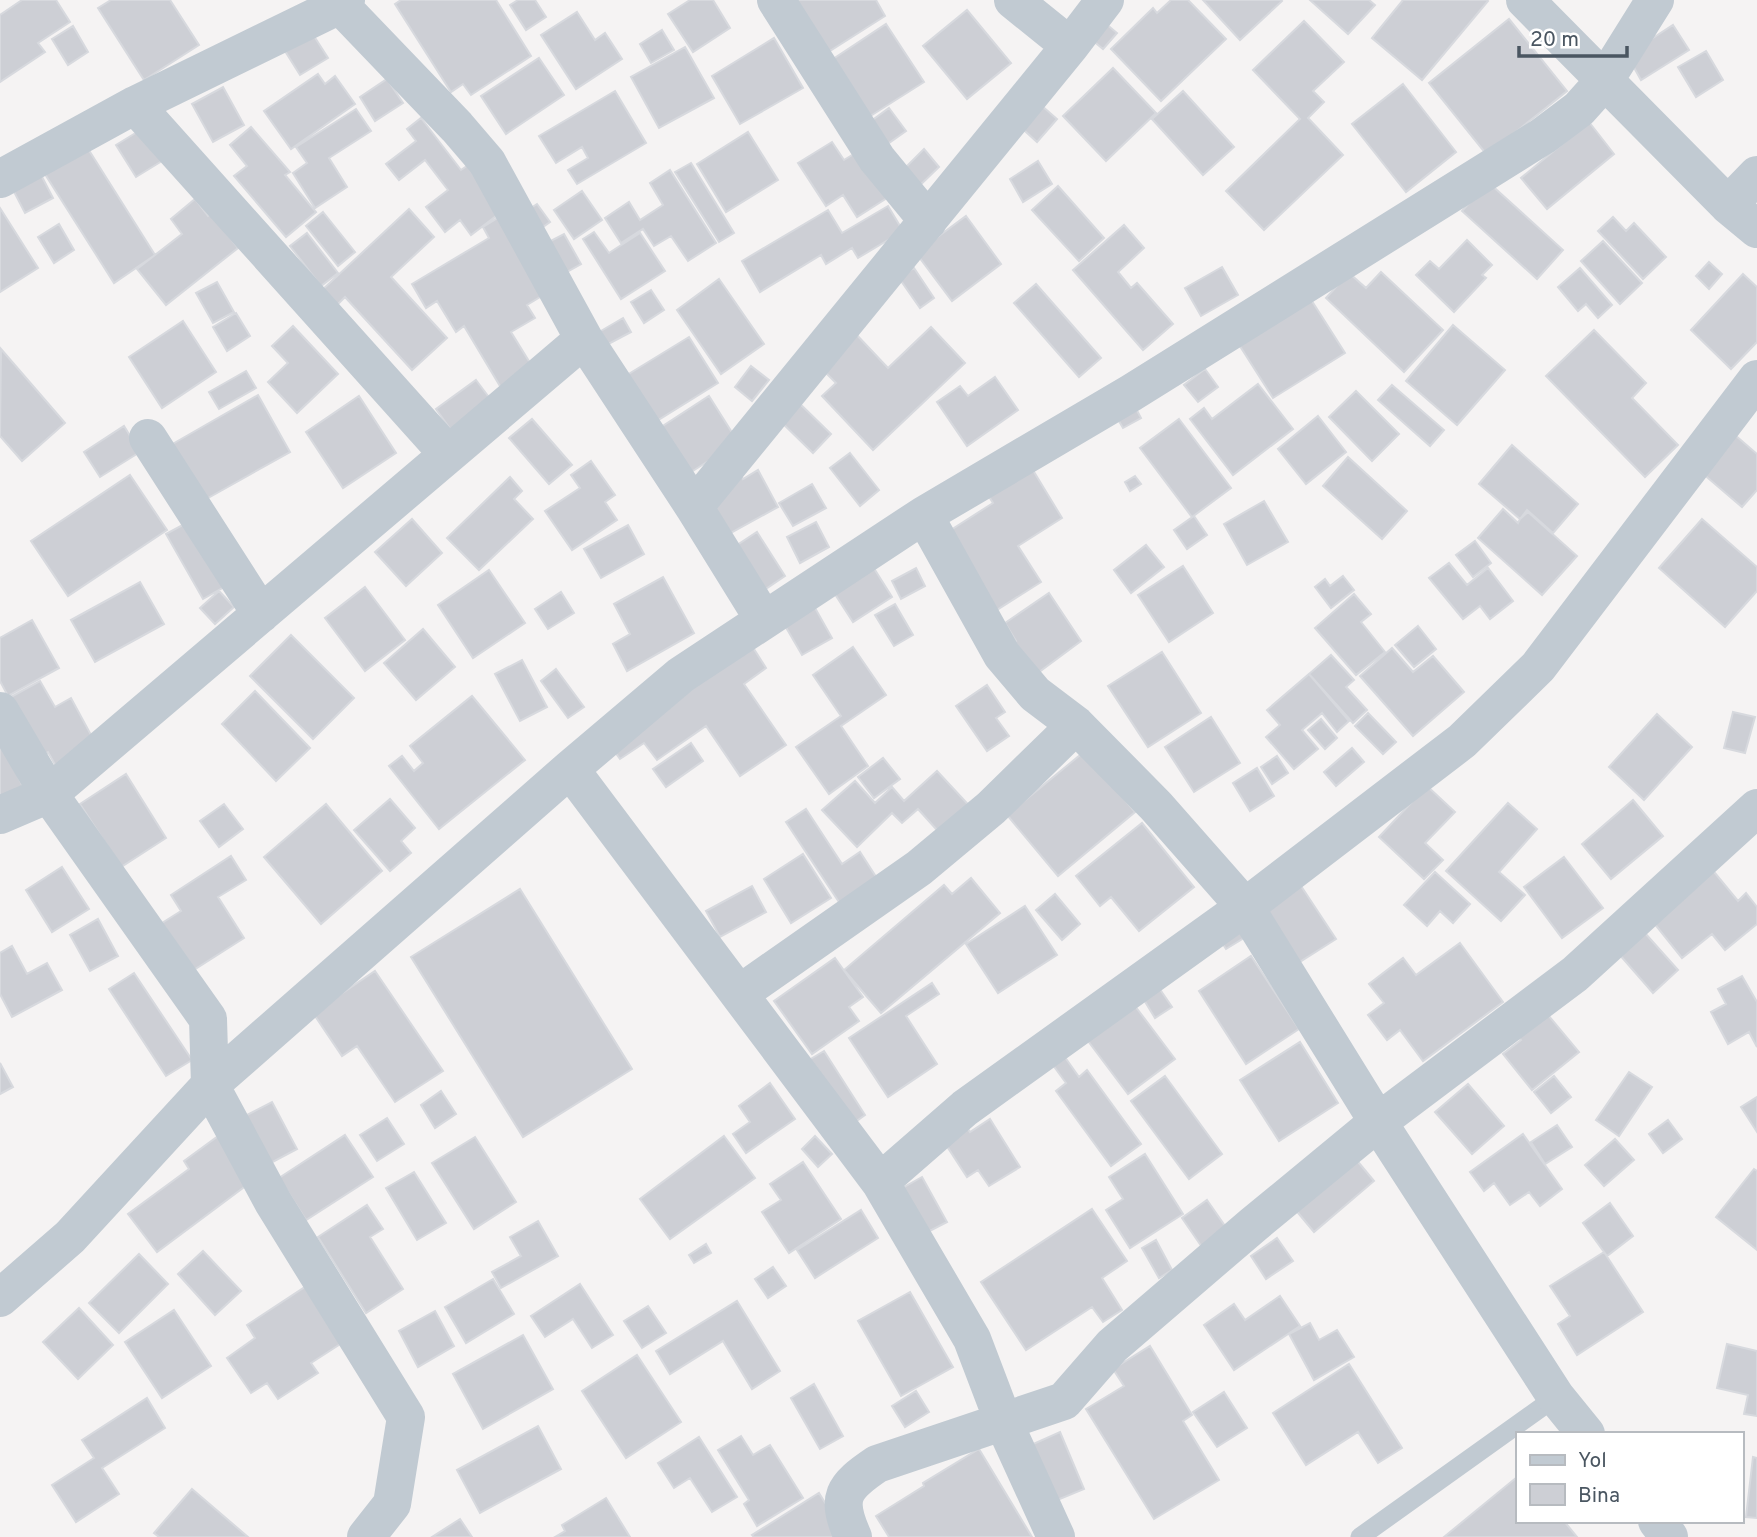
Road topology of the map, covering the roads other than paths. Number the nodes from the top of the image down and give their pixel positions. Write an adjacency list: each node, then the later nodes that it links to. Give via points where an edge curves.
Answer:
1 (776, 0): 13 (street, via 877,159)
2 (1013, 0): 7 (street)
3 (1105, 0): 7 (street)
4 (1525, 0): 8 (street)
5 (1655, 0): 8 (street)
6 (343, 3): 9 (street); 14 (street, via 487,162)
7 (1070, 46): 13 (street)
8 (1605, 80): 12 (street); 19 (street, via 1579,109 1543,136 1131,393)
9 (135, 105): 11 (street); 17 (street)
10 (1757, 175): 12 (street)
11 (0, 179)
12 (1743, 217)
13 (928, 221): 18 (street)
14 (584, 339): 17 (street); 18 (street)
15 (1757, 379): 28 (street, via 1538,667 1462,741)
16 (148, 438): 20 (street)
17 (448, 454): 20 (street)
18 (694, 507): 21 (street)
19 (924, 515): 21 (street); 23 (street, via 1002,655 1035,694)
20 (261, 614): 25 (street)
21 (764, 620): 24 (street, via 681,675)
22 (0, 710): 25 (street)
23 (1076, 725): 28 (street, via 1156,806); 29 (street, via 991,808 919,868)
24 (570, 769): 29 (street); 30 (street)
25 (49, 794): 27 (street); 30 (street, via 208,1019)
26 (1757, 808): 31 (street, via 1575,974)
27 (0, 816)
28 (1245, 907): 31 (street); 32 (street, via 965,1108)
29 (739, 993): 32 (street)
30 (210, 1085): 33 (street, via 69,1237); 38 (street, via 273,1202 406,1418 391,1504)
31 (1378, 1122): 34 (street); 35 (street, via 1112,1346 1063,1401)
32 (880, 1182): 35 (street, via 971,1339)
33 (0, 1298)
34 (1556, 1397): 36 (street); 41 (lane)
35 (1004, 1423): 39 (street, via 877,1464 851,1481 843,1501); 40 (street)
36 (1584, 1432)
37 (1659, 1523): 42 (street)
38 (366, 1537)
39 (853, 1537)
40 (1056, 1537)
41 (1360, 1537)
42 (1670, 1537)

